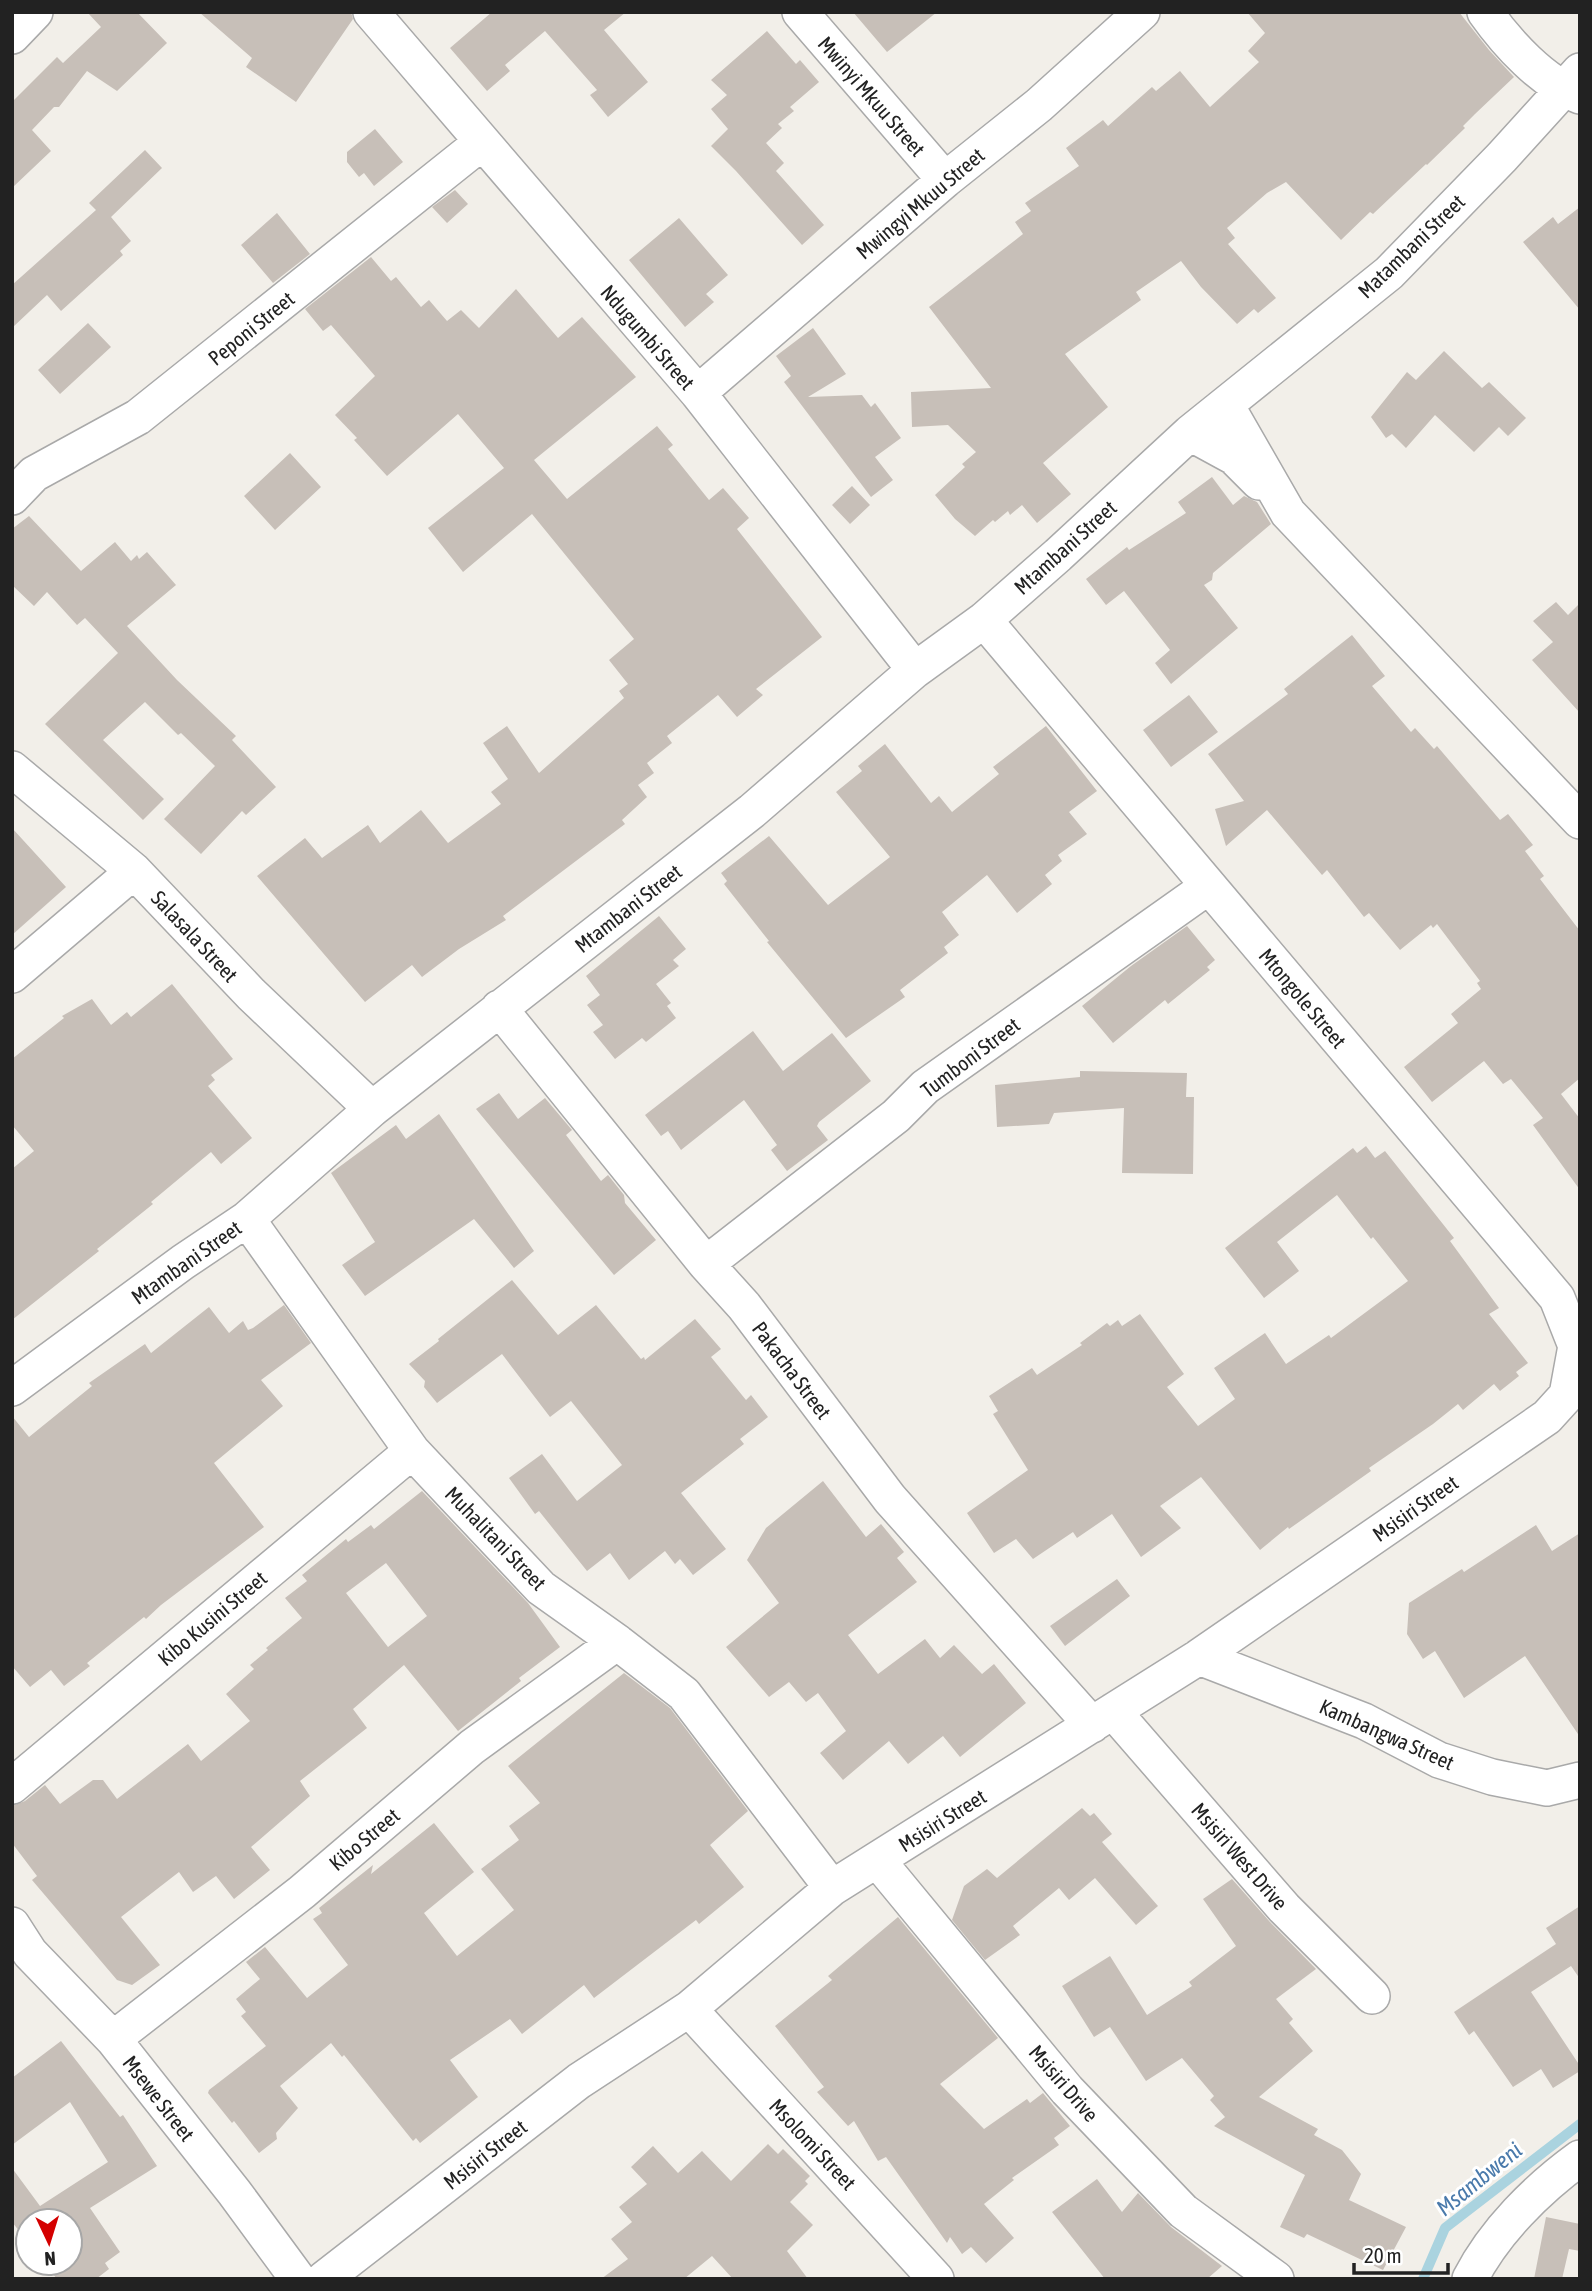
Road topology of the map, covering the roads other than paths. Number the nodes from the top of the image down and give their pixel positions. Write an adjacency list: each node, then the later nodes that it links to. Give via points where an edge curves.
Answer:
1 (35, 12): 6 (street)
2 (371, 12): 8 (street, Ndugumbi Street)
3 (800, 12): 9 (street, Mwinyi Mkuu Street)
4 (1142, 12): 9 (street, Mwingyi Mkuu Street, via 1039,105)
5 (1485, 12): 7 (street, via 1504,40)
6 (12, 36)
7 (1574, 85): 11 (street, Matambani Street, via 1389,272)
8 (481, 143): 10 (street, Ndugumbi Street); 13 (street, Peponi Street, via 138,417 34,474)
9 (944, 180): 10 (street, Mwingyi Mkuu Street)
10 (698, 393): 16 (street, Ndugumbi Street)
11 (1226, 405): 12 (street, Mtambani Street); 14 (street)
12 (1190, 433): 14 (street, via 1234,457); 15 (street, Mtambani Street)
13 (12, 497)
14 (1288, 513): 18 (street)
15 (984, 620): 16 (street, Mtambani Street); 20 (street, Mtongole Street)
16 (915, 670): 22 (street, Mtambani Street, via 752,811)
17 (12, 768): 19 (street, Salasala Street)
18 (1579, 819)
19 (134, 871): 21 (street); 23 (street, Salasala Street, via 251,995)
20 (1209, 886): 25 (street, Tumboni Street, via 925,1087 896,1116); 27 (street, Mtongole Street, via 1557,1298 1576,1346)
21 (12, 975)
22 (499, 1008): 23 (street, Mtambani Street); 25 (street, Pakacha Street)
23 (372, 1109): 24 (street, Mtambani Street)
24 (247, 1219): 26 (street, Mtambani Street); 28 (street, Muhalitani Street)
25 (706, 1265): 31 (street, Pakacha Street, via 744,1306 890,1499)
26 (12, 1388)
27 (1574, 1392): 30 (street, Msisiri Street, via 1547,1417)
28 (412, 1451): 29 (street, Muhalitani Street, via 541,1588); 33 (street, Kibo Kusini Street)
29 (617, 1642): 35 (street, Muhalitani Street, via 684,1694); 39 (street, Kibo Street, via 472,1747 302,1892)
30 (1199, 1657): 31 (street, Msisiri Street); 32 (street, Kambangwa Street, via 1364,1721 1439,1760 1547,1788)
31 (1103, 1718): 34 (street, Msisiri Street); 37 (street, Msisiri West Drive)
32 (1580, 1780)
33 (12, 1786)
34 (878, 1861): 35 (street, Msisiri Street); 44 (street, Msisiri Drive, via 1067,2090 1183,2211)
35 (831, 1888): 38 (street, Msisiri Street)
36 (12, 1925): 39 (street, Msewe Street, via 30,1952)
37 (1372, 1996)
38 (689, 2009): 42 (street, Msisiri Street, via 579,2081); 43 (street, Msolomi Street)
39 (113, 2039): 41 (street, Msewe Street)
40 (1580, 2158): 45 (street, via 1516,2215)
41 (298, 2279)
42 (324, 2279)
43 (936, 2279)
44 (1276, 2279)
45 (1470, 2279)

